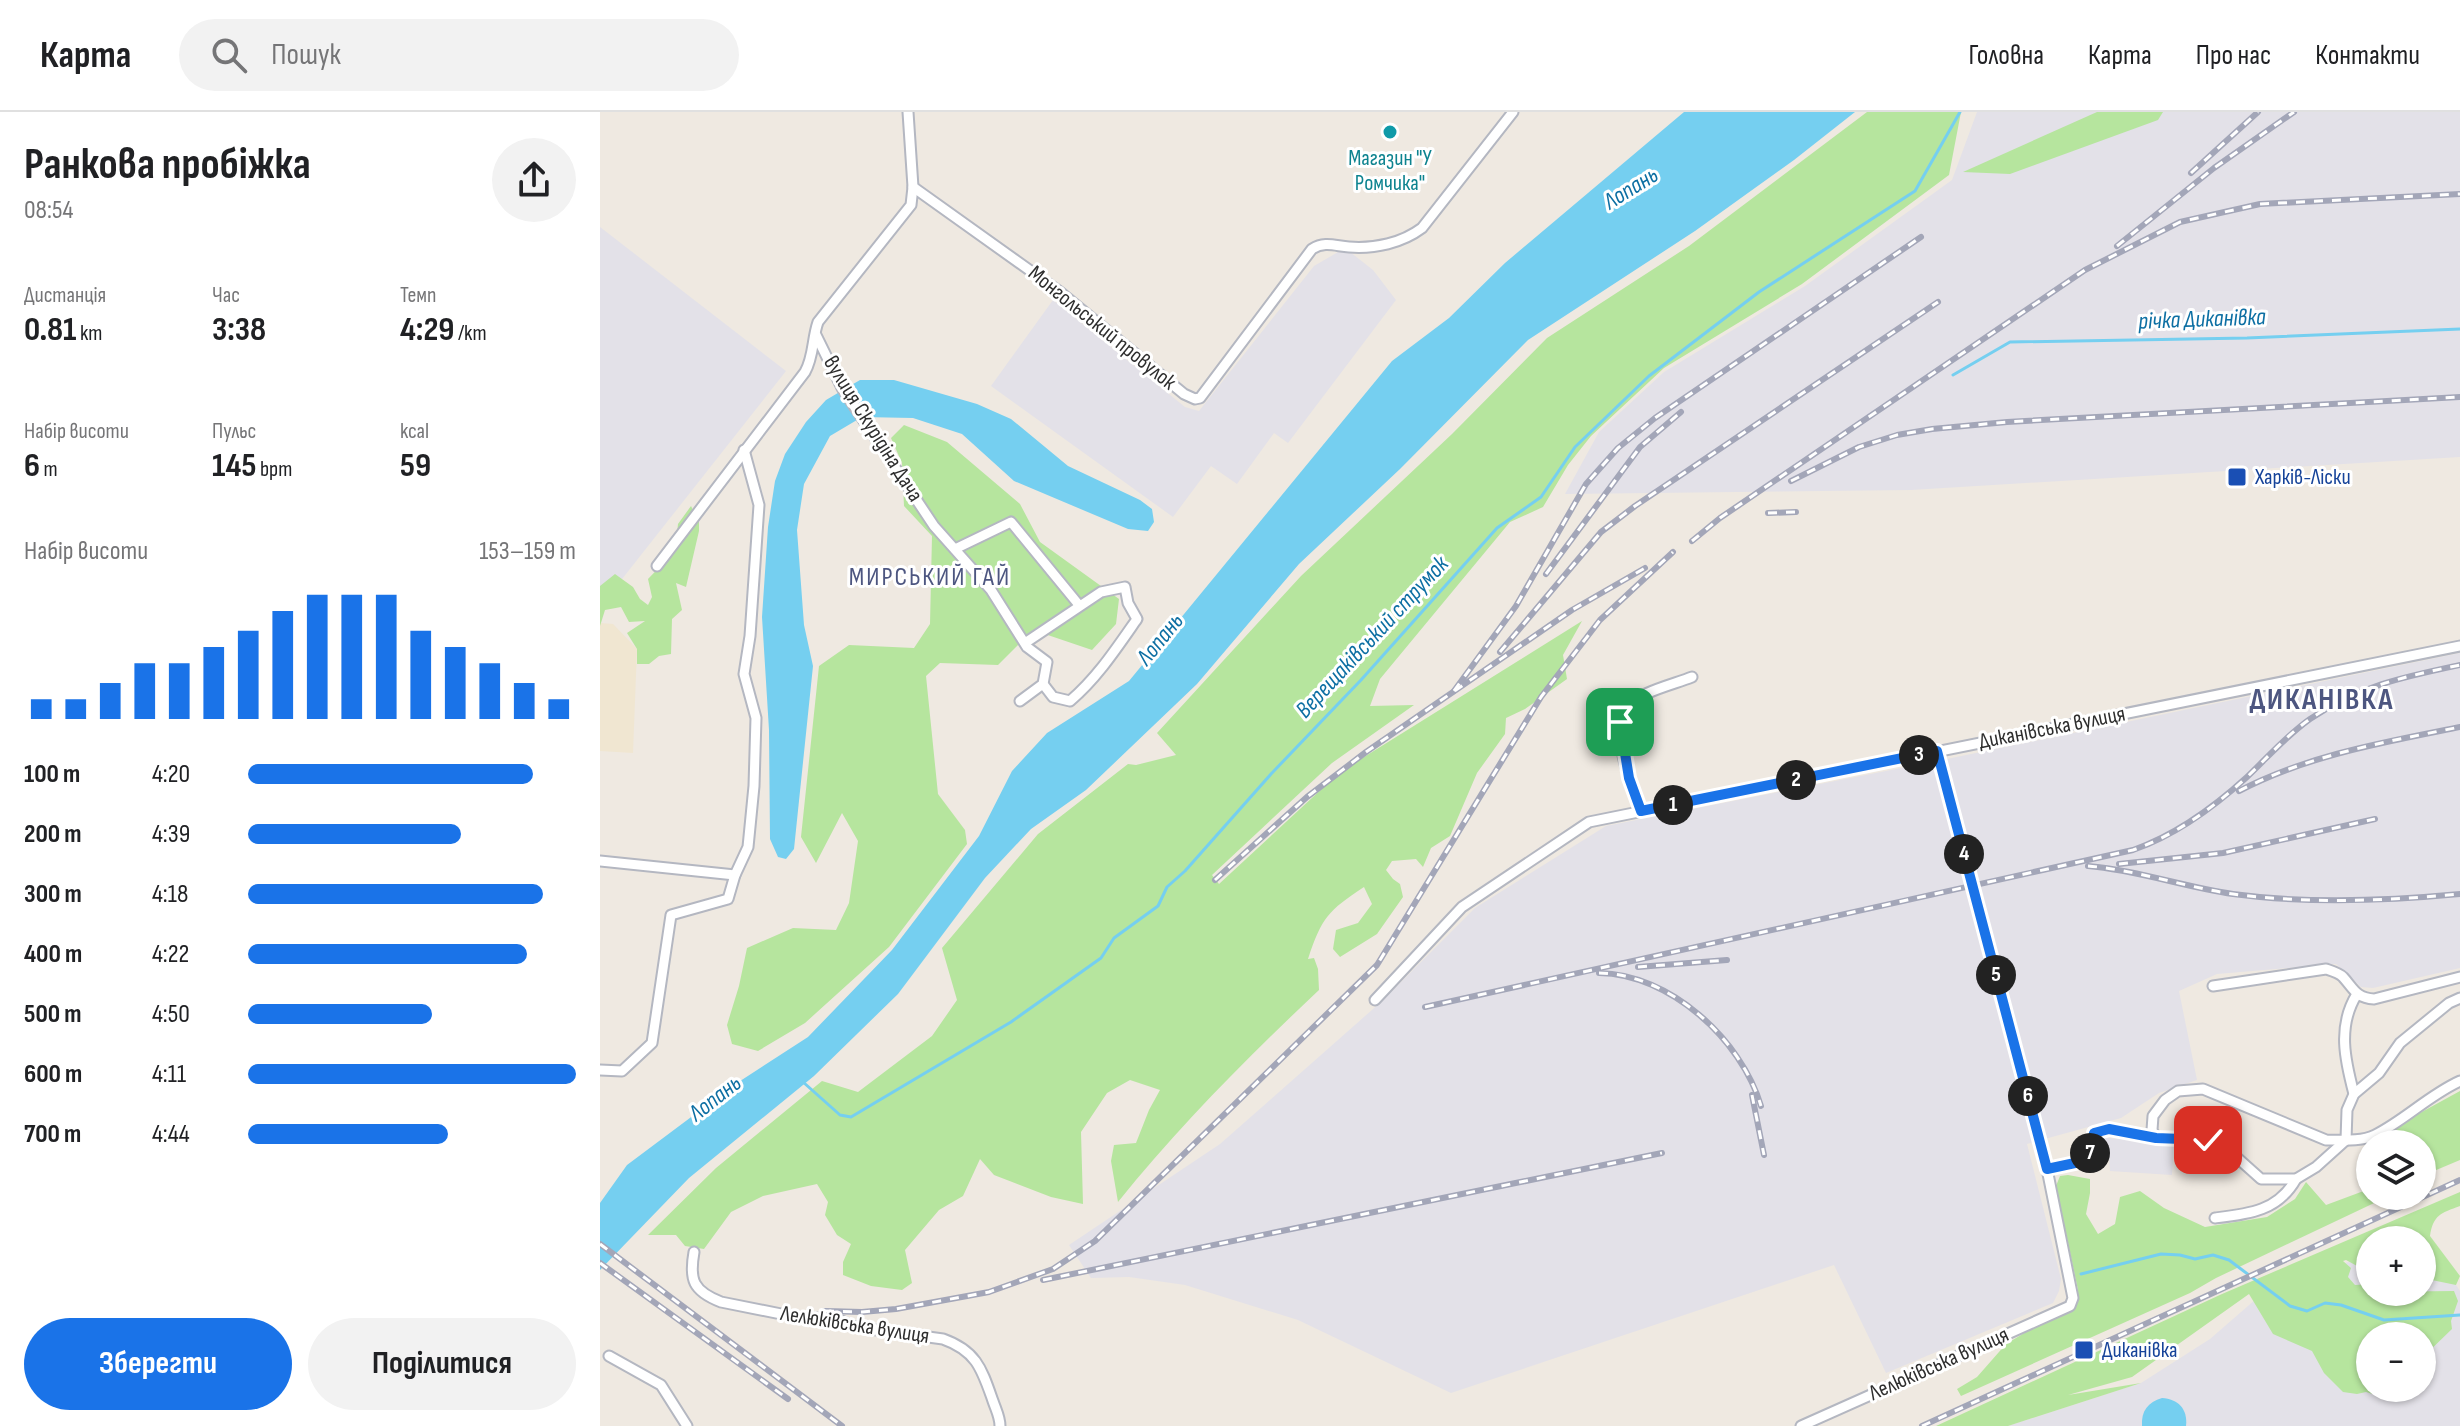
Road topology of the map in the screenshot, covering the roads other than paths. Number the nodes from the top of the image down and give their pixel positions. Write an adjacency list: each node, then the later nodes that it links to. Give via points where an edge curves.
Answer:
1 (908, 112): 3 (street)
2 (1513, 112): 3 (street, Монгольський провулок, via 1422,228 1408,238 1352,247 1320,244 1312,249 1195,399 1039,276)
3 (913, 187): 4 (street, вулиця Скурідіна Дача, via 911,205)
4 (815, 331): 5 (street, via 805,372); 6 (street, вулиця Скурідіна Дача, via 842,388)
5 (744, 450): 7 (street); 17 (street, via 759,505 744,674 756,718 748,847)
6 (955, 549): 8 (street, via 1011,522); 9 (street, вулиця Скурідіна Дача, via 991,590)
7 (657, 566)
8 (1079, 605): 9 (street); 12 (street, via 1101,592 1125,587 1137,619 1097,676 1070,701 1053,697)
9 (1025, 643): 12 (street, вулиця Скурідіна Дача, via 1047,662)
10 (2460, 646): 14 (street, Диканівська вулиця)
11 (1692, 677): 15 (street, via 1638,699 1620,722 1629,778)
12 (1043, 684): 13 (street)
13 (1020, 701)
14 (1937, 751): 15 (street, Диканівська вулиця); 28 (street)
15 (1641, 811): 22 (street, Диканівська вулиця, via 1589,822 1462,907)
16 (600, 861): 17 (street)
17 (735, 875): 23 (street, via 728,899 671,915 652,1043 622,1071)
18 (2460, 977): 20 (street, via 2374,999)
19 (2213, 986): 20 (street, via 2326,969 2342,975)
20 (2357, 994): 25 (street, via 2349,1008 2344,1057)
21 (2460, 998): 25 (street, via 2400,1043 2379,1073)
22 (1375, 1000)
23 (600, 1070)
24 (2460, 1081): 27 (street, via 2373,1136)
25 (2354, 1094): 27 (street, via 2347,1110)
26 (2156, 1138): 27 (street, via 2153,1116 2165,1100 2178,1091 2203,1089 2326,1140); 28 (street, via 2109,1129 2094,1133 2089,1160); 29 (street, via 2208,1140 2223,1145 2261,1179)
27 (2346, 1140): 29 (street)
28 (2047, 1169): 35 (street, Лелюківська вулиця, via 2073,1298 2070,1306)
29 (2296, 1179): 30 (street, via 2280,1201 2253,1214)
30 (2215, 1218)
31 (694, 1252): 34 (street, Лелюківська вулиця, via 690,1273 695,1283 721,1302 955,1343 986,1377)
32 (609, 1356): 33 (street, via 661,1385)
33 (687, 1426)
34 (1000, 1426)
35 (1801, 1426)

